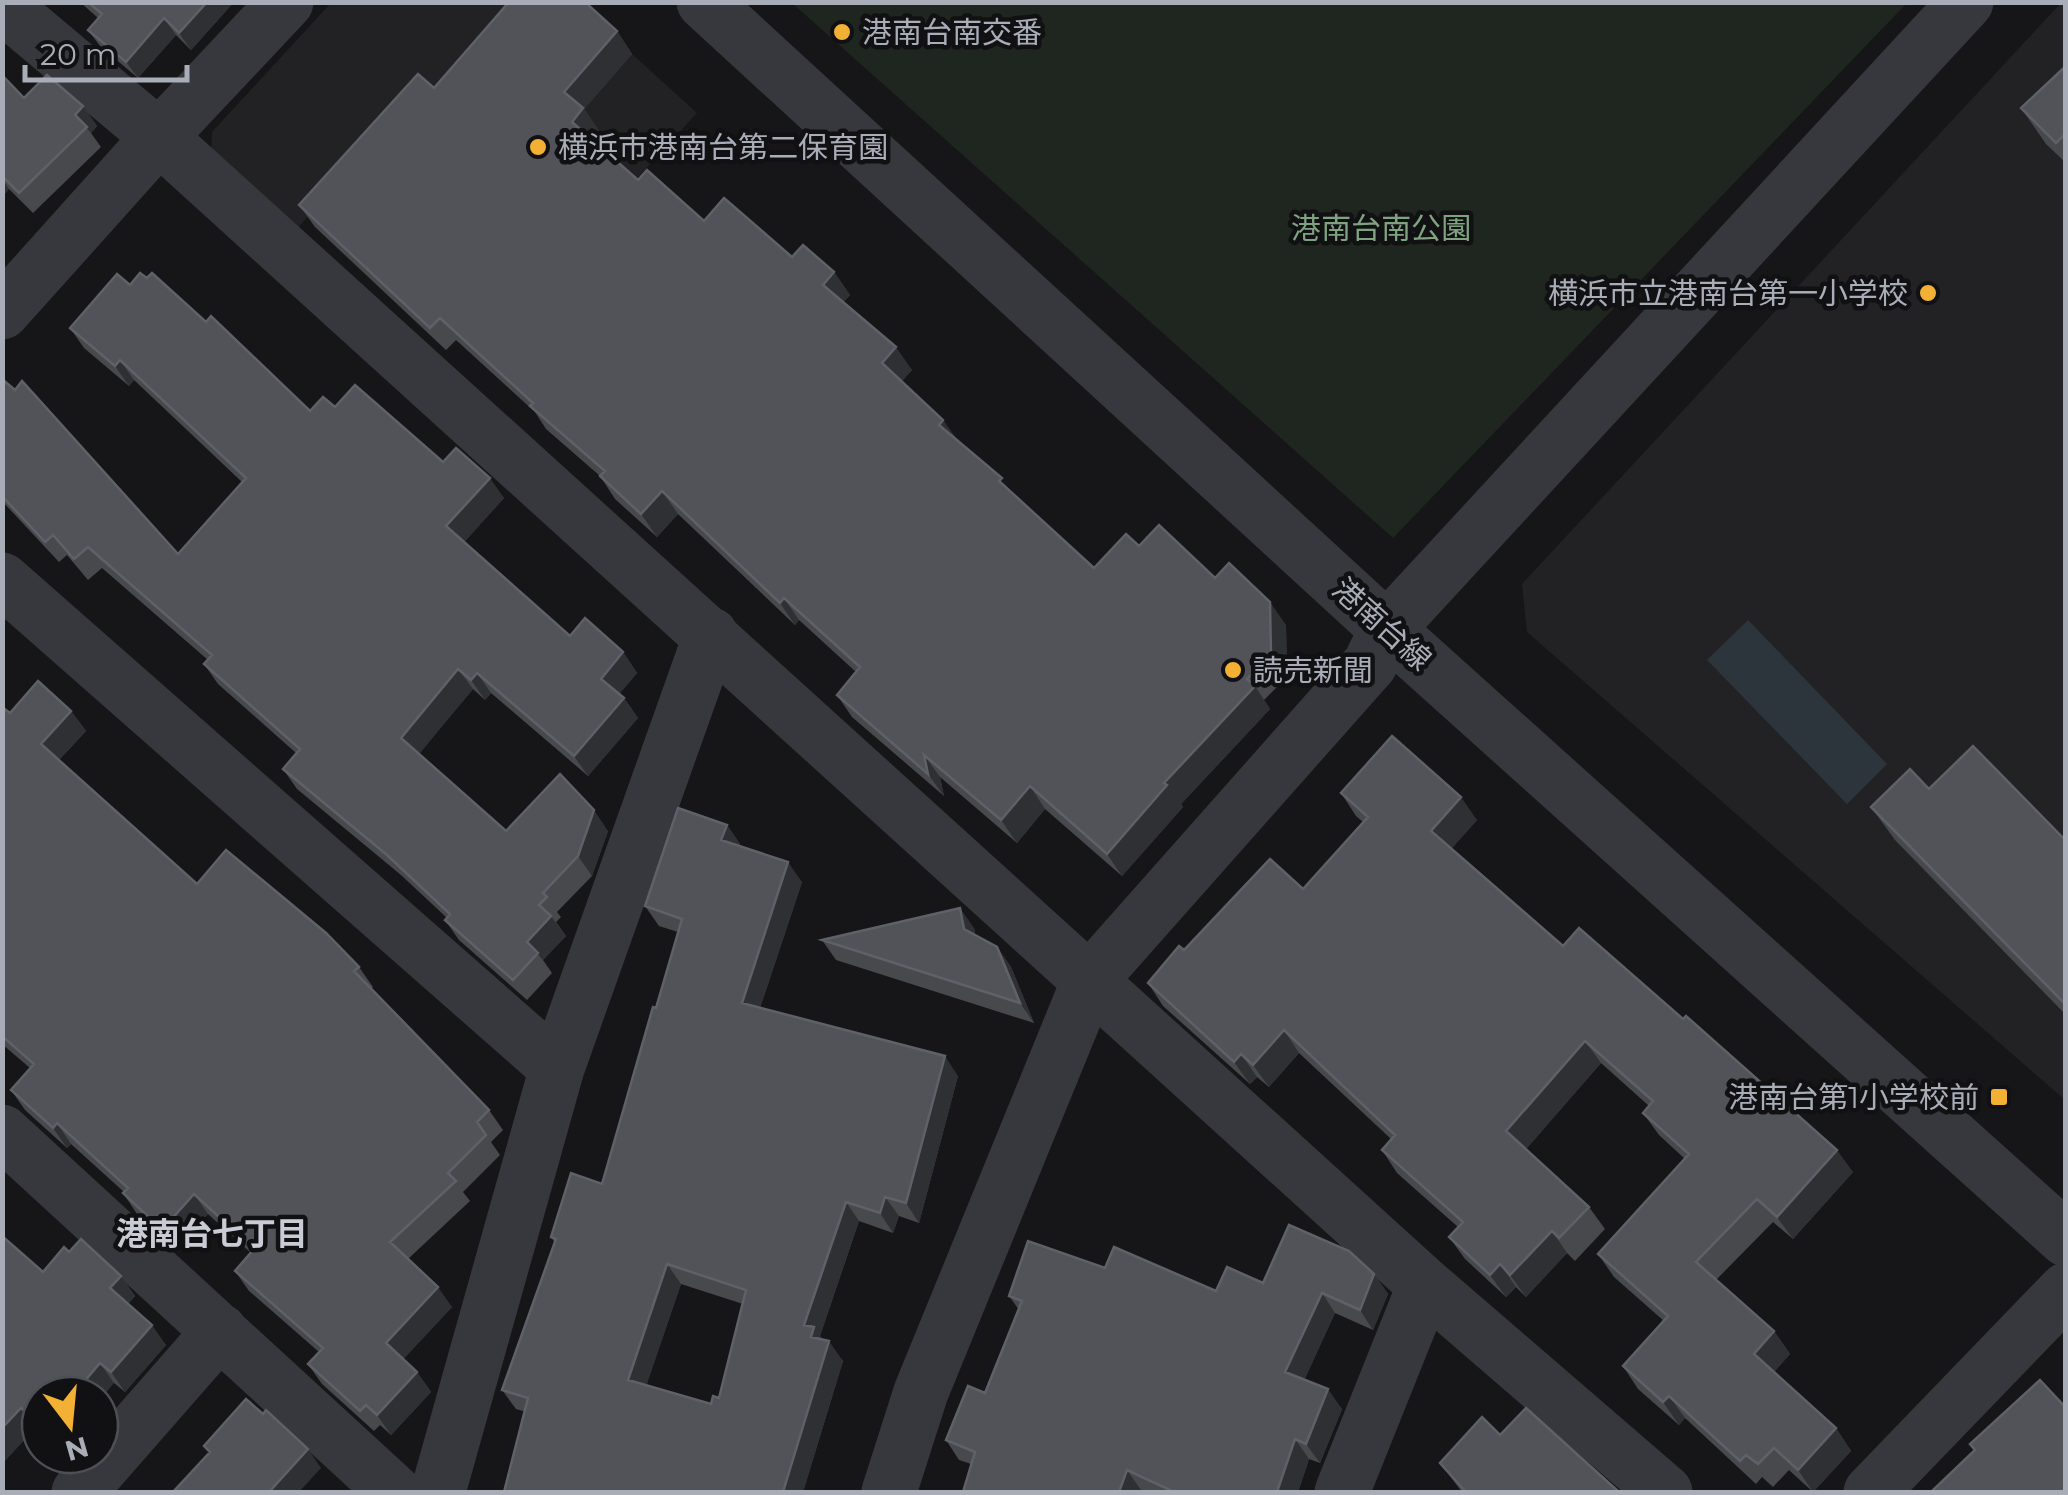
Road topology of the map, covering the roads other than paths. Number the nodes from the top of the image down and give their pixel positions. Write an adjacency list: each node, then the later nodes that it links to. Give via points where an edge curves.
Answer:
1 (286, 2): 5 (street)
2 (704, 2): 8 (street, 港南台線)
3 (1966, 2): 8 (street)
4 (2, 5): 5 (street)
5 (160, 137): 6 (street); 9 (street)
6 (2, 312)
7 (2, 580): 11 (street)
8 (1387, 630): 10 (street, via 1370,664); 13 (street, 港南台線)
9 (711, 634): 10 (street); 11 (street)
10 (1089, 982): 14 (street); 20 (street, via 920,1392)
11 (557, 1068): 19 (street)
12 (2, 1132): 16 (street)
13 (2066, 1239)
14 (1425, 1285): 21 (street); 22 (street)
15 (2066, 1290): 23 (street)
16 (220, 1331): 17 (street); 18 (street)
17 (79, 1492)
18 (394, 1492)
19 (438, 1492)
20 (890, 1492)
21 (1342, 1492)
22 (1666, 1492)
23 (1870, 1492)

